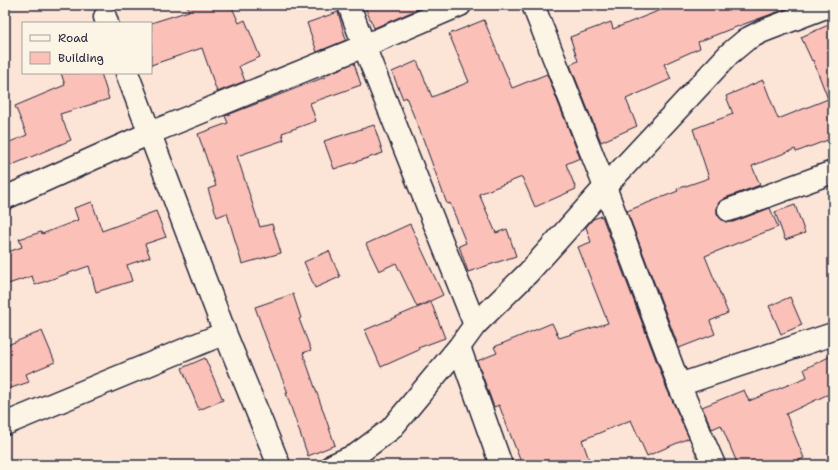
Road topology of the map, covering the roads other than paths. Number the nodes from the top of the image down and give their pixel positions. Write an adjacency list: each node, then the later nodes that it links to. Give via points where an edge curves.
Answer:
1 (349, 5): 5 (street)
2 (460, 5): 5 (street)
3 (533, 5): 9 (street)
4 (831, 5): 9 (street, via 747,39 729,54)
5 (364, 46): 7 (street); 12 (street)
6 (127, 74): 7 (street)
7 (150, 133): 10 (street); 13 (street)
8 (833, 172): 11 (street)
9 (605, 187): 12 (street, via 528,273); 16 (street)
10 (5, 198)
11 (729, 210)
12 (475, 325): 15 (street)
13 (225, 333): 17 (street); 18 (street)
14 (833, 334): 16 (street)
15 (460, 347): 19 (street, via 391,429 356,455); 20 (street)
16 (680, 385): 21 (street)
17 (5, 424)
18 (279, 465)
19 (333, 465)
20 (501, 465)
21 (714, 465)

